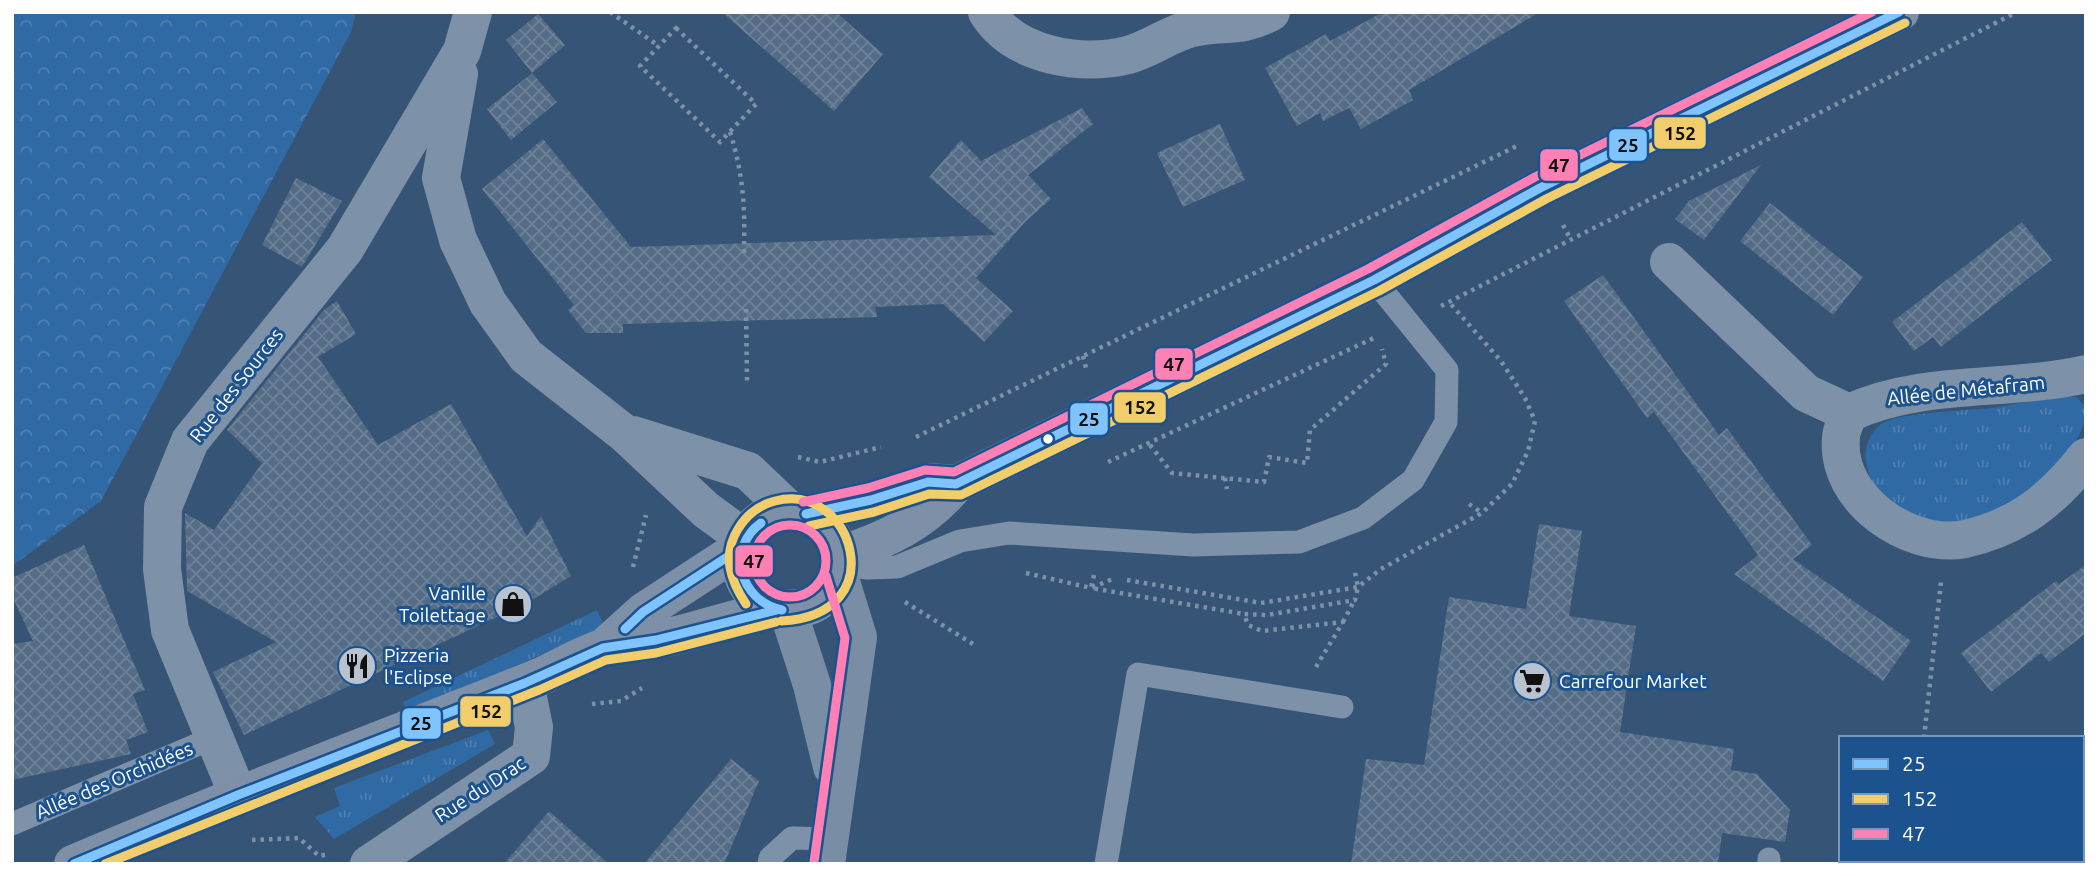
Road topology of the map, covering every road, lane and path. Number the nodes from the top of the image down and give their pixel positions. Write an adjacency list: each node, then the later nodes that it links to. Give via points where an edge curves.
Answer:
1 (473, 12): 8 (street, Rue des Sources)
2 (610, 12): 7 (path)
3 (987, 12): 4 (street, via 994,23 1024,44 1054,56 1093,61 1130,55 1192,28 1250,24)
4 (1271, 12)
5 (1900, 12): 13 (main road, via 1541,188)
6 (2017, 12): 15 (path)
7 (659, 46): 9 (path, via 640,66 720,142); 9 (path, via 676,28 756,104)
8 (462, 51): 20 (street, via 442,178 458,240 488,303 526,356); 52 (street, Rue des Sources, via 345,249 190,441 163,507 162,569 170,630)
9 (730, 132): 11 (path, via 746,200)
10 (1531, 140): 22 (path)
11 (744, 255)
12 (1669, 262): 19 (street, via 1806,393)
13 (1374, 280): 15 (lane); 29 (main road)
14 (746, 309): 18 (path)
15 (1408, 322): 16 (path); 37 (lane, via 1447,370 1446,422 1413,480 1363,518 1299,542 1193,545 1009,533 960,541 897,567)
16 (1377, 337): 24 (path); 28 (path, via 1386,364 1310,430 1307,463 1269,457 1264,482)
17 (2086, 374): 19 (street, Allée de Métafram, via 2026,386 1878,400)
18 (747, 382)
19 (1849, 413): 35 (street, via 1840,437 1849,482 1871,508 1901,529)
20 (624, 433): 33 (street, via 748,471); 36 (street)
21 (1138, 440): 24 (path)
22 (907, 441)
23 (895, 444): 25 (path, via 820,462)
24 (1150, 445): 27 (path); 28 (path, via 1172,473)
25 (795, 456)
26 (2086, 457): 35 (street, via 2042,506 1992,531)
27 (1101, 465)
28 (1225, 478): 30 (path)
29 (956, 484): 33 (main road, via 928,482 871,500); 37 (main road, via 938,506)
30 (1227, 489)
31 (1469, 504): 34 (path)
32 (647, 509): 40 (path)
33 (798, 513): 36 (main road, via 774,514 759,522); 37 (main road, via 822,522 833,537)
34 (1482, 513)
35 (1947, 539): 51 (path)
36 (743, 544): 43 (main road, via 741,571 751,593); 47 (main road, via 643,612)
37 (839, 563): 43 (main road, via 833,586 823,599 809,607); 53 (main road, via 858,638)
38 (1354, 568): 41 (path)
39 (1095, 570): 44 (path, via 1091,588)
40 (632, 571)
41 (1355, 600): 44 (path, via 1267,615); 45 (path)
42 (904, 601): 46 (path)
43 (782, 610): 47 (main road); 53 (main road, via 812,685)
44 (1244, 614): 45 (path, via 1248,625 1262,631)
45 (1343, 622): 49 (path, via 1319,659)
46 (973, 644)
47 (603, 648): 48 (main road)
48 (525, 683): 54 (main road); 60 (street, Rue du Drac, via 534,727 531,756)
49 (1304, 701): 50 (lane); 62 (lane, via 1138,674)
50 (1342, 707)
51 (1924, 736)
52 (215, 737): 54 (street, Rue des Sources); 55 (lane, Allée des Orchidées)
53 (836, 782): 56 (main road)
54 (238, 795): 58 (main road)
55 (12, 824)
56 (829, 852): 61 (lane, via 792,838)
57 (318, 856): 59 (path)
58 (91, 860)
59 (321, 864)
60 (369, 864)
61 (769, 864)
62 (1106, 864)

